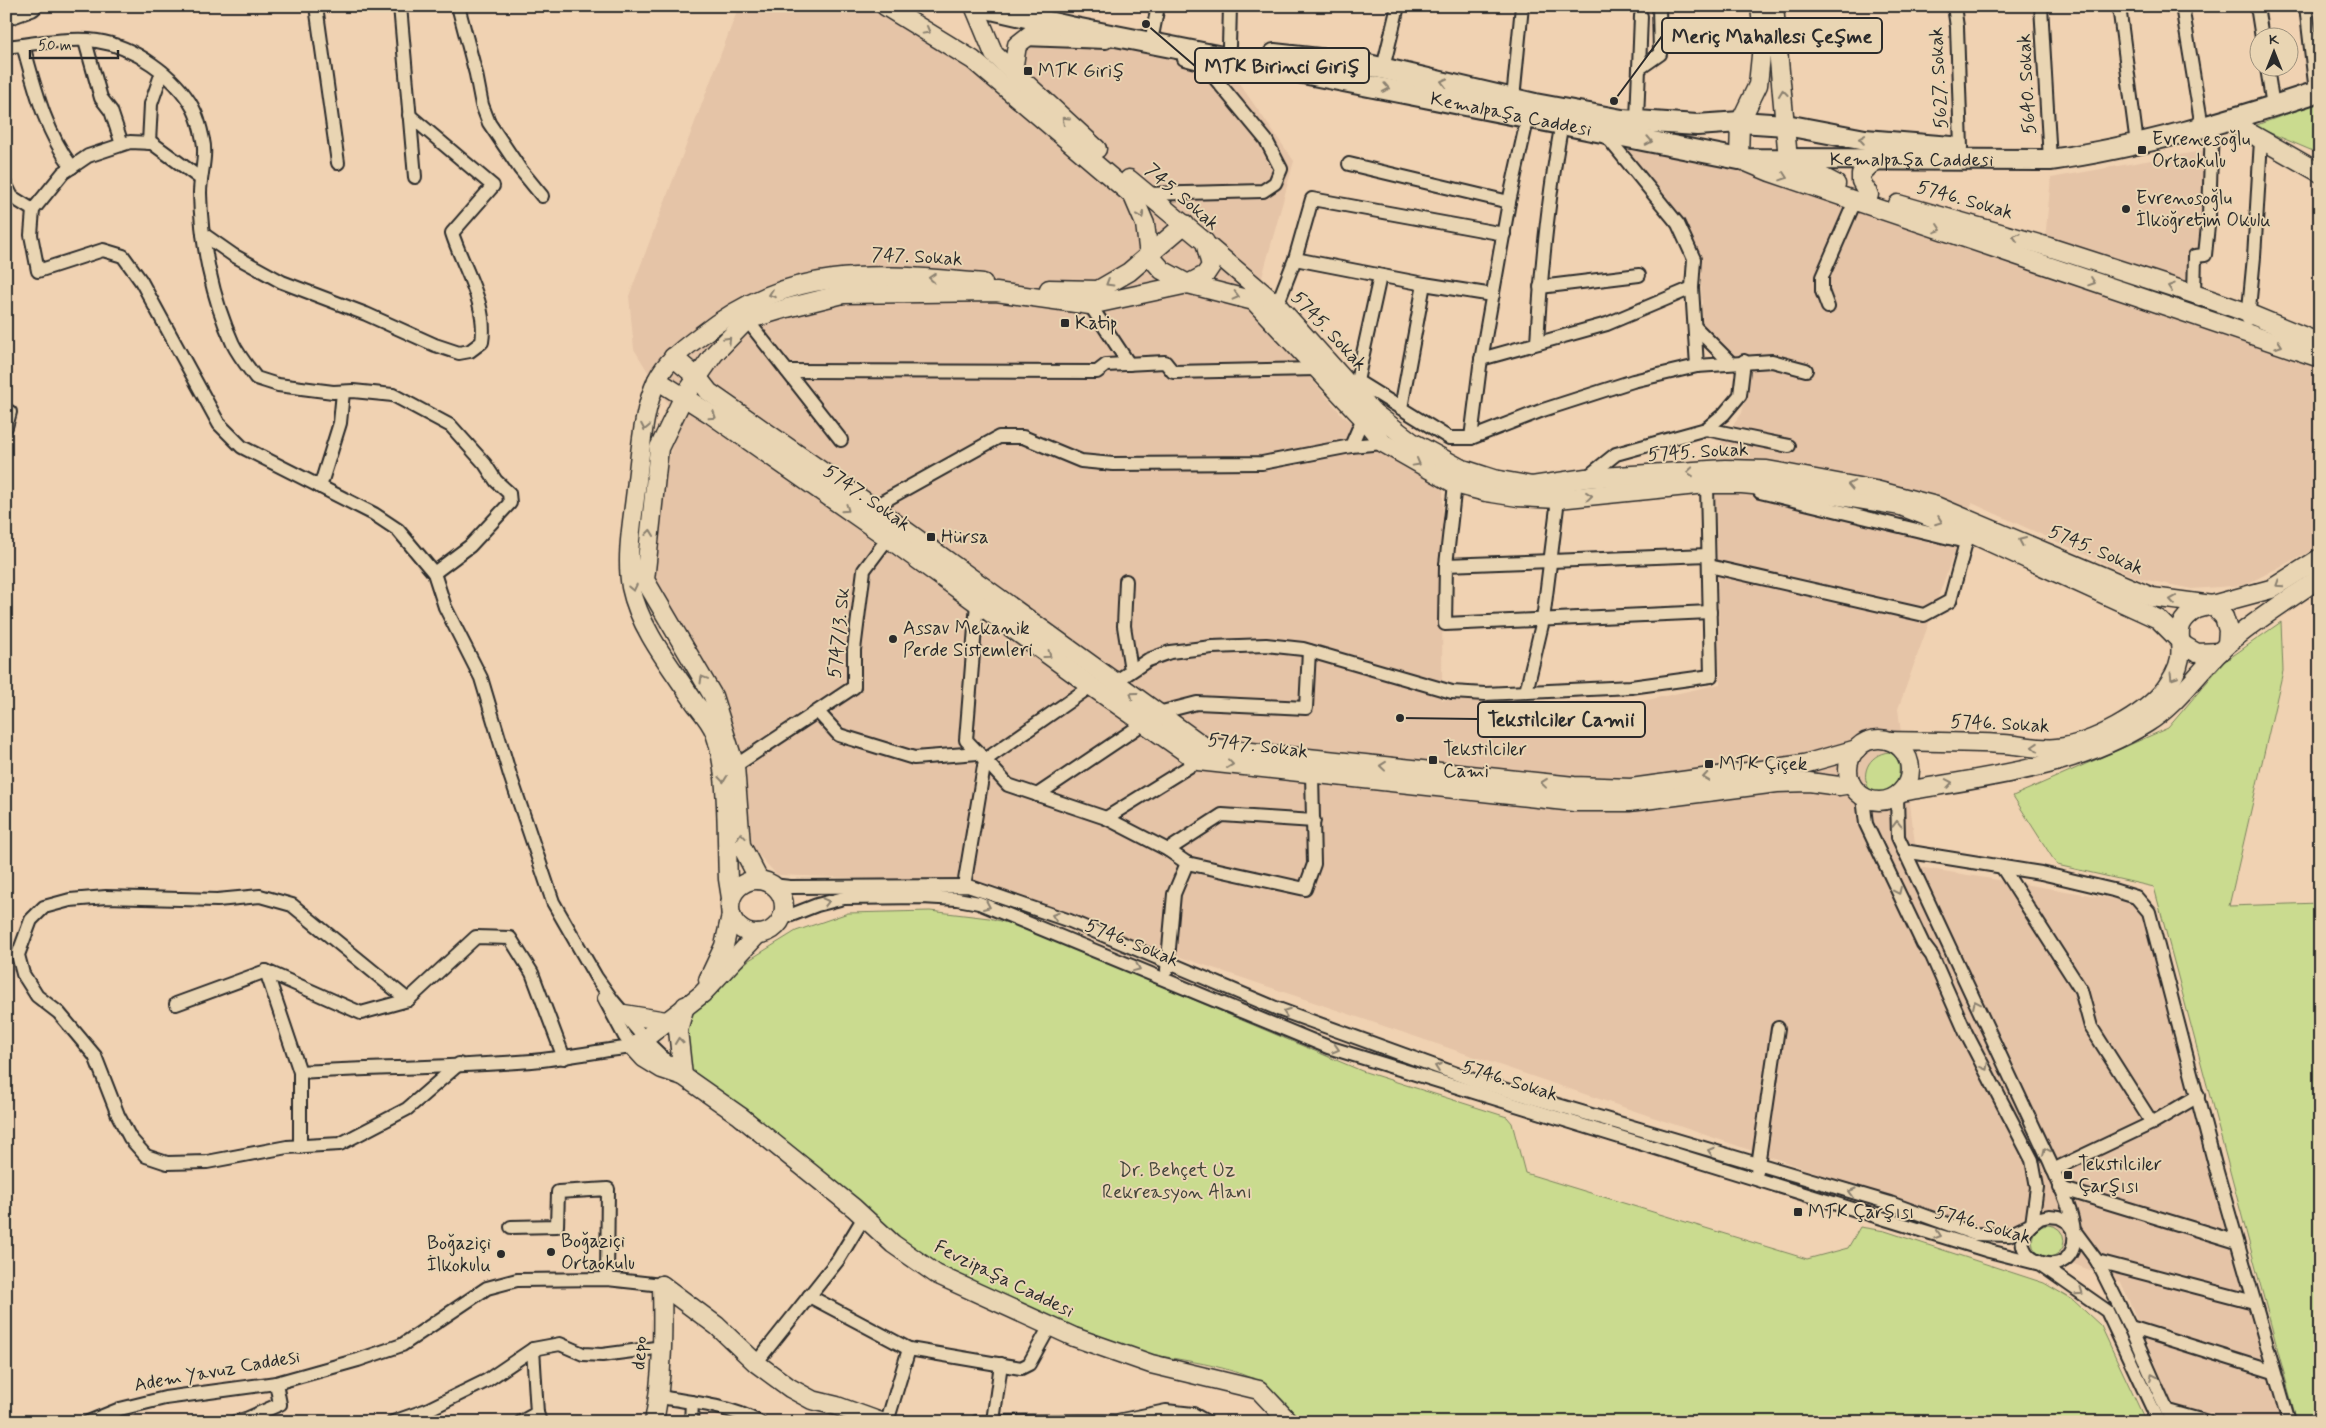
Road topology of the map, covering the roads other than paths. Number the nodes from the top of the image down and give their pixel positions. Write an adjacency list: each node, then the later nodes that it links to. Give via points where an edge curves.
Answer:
1 (31, 6): 22 (main road)
2 (316, 6): 57 (street)
3 (400, 6): 40 (street)
4 (458, 6): 65 (street, via 489,123)
5 (885, 6): 73 (main road, 745. Sokak, one-way to 73, via 973,60 1133,196 1145,224)
6 (974, 6): 34 (main road, 745. Sokak, via 994,54)
7 (978, 6): 24 (main road, Kemalpaşa Caddesi)
8 (1040, 6): 26 (main road, Kemalpaşa Caddesi)
9 (1158, 6): 26 (street)
10 (1230, 6): 30 (street)
11 (1398, 6): 32 (street)
12 (1522, 6): 38 (street)
13 (1659, 6): 33 (street, via 1660,54)
14 (1760, 6): 43 (main road, via 1763,36 1758,85)
15 (1774, 6): 46 (main road, one-way to 15)
16 (1954, 6): 52 (street, 5627. Sokak)
17 (2042, 6): 56 (street, 5640. Sokak)
18 (2119, 6): 51 (street)
19 (2182, 6): 45 (street)
20 (2257, 6): 25 (street)
21 (2306, 6): 37 (street)
22 (6, 15)
23 (1641, 16): 33 (street)
24 (1070, 27): 27 (main road, via 1041,26); 41 (main road, Kemalpaşa Caddesi, one-way to 41)
25 (2260, 28)
26 (1153, 31): 30 (main road, Kemalpaşa Caddesi)
27 (1024, 39): 34 (main road, via 1017,45); 64 (street, via 1120,42 1203,64 1266,140 1281,169 1275,183 1263,191)
28 (85, 41): 29 (street); 35 (street, via 96,40 133,51); 50 (street, via 101,98 111,111)
29 (22, 45): 31 (street); 59 (street, via 47,124 57,148)
30 (1229, 46): 32 (main road, Kemalpaşa Caddesi)
31 (6, 47)
32 (1383, 68): 38 (main road, Kemalpaşa Caddesi, one-way to 32)
33 (1640, 68): 42 (street)
34 (1013, 71): 64 (main road, 745. Sokak, one-way to 34)
35 (162, 72): 49 (street, via 151,104); 62 (street, via 195,110 204,143)
36 (2269, 78): 39 (street)
37 (2318, 91): 39 (main road, Kemalpaşa Caddesi)
38 (1513, 99): 42 (main road, Kemalpaşa Caddesi)
39 (2273, 106): 45 (main road, Kemalpaşa Caddesi)
40 (409, 115): 61 (street); 70 (street, via 492,186 452,233 479,302 482,342 470,351 459,353 435,345 282,282 232,255)
41 (1528, 116): 44 (main road, Kemalpaşa Caddesi); 67 (street)
42 (1637, 120): 43 (main road, Kemalpaşa Caddesi, via 1697,125)
43 (1740, 122): 46 (main road, Kemalpaşa Caddesi); 54 (main road)
44 (1562, 123): 47 (main road, Kemalpaşa Caddesi); 79 (street, via 1554,163)
45 (2213, 124): 48 (main road); 51 (main road, Kemalpaşa Caddesi); 81 (street, via 2205,255 2195,256)
46 (1786, 125): 52 (main road, Kemalpaşa Caddesi, one-way to 46, via 1865,140); 55 (main road)
47 (1602, 132): 54 (main road, Kemalpaşa Caddesi, one-way to 54); 80 (street, via 1678,224 1694,259)
48 (2261, 140): 60 (main road); 86 (street)
49 (149, 143): 50 (street); 62 (street)
50 (122, 144): 59 (street, via 88,156)
51 (2137, 144): 56 (main road, Kemalpaşa Caddesi)
52 (1961, 148): 56 (main road, Kemalpaşa Caddesi)
53 (1881, 158): 55 (main road, Kemalpaşa Caddesi); 56 (main road, Kemalpaşa Caddesi); 66 (main road, via 1861,174)
54 (1739, 159): 55 (main road, Kemalpaşa Caddesi); 66 (main road, 5746. Sokak, one-way to 66, via 1770,172)
55 (1788, 159): 66 (main road, 5746. Sokak)
56 (2050, 160)
57 (338, 163)
58 (1349, 164): 67 (street)
59 (72, 167): 68 (street, via 63,173)
60 (2320, 173)
61 (415, 177)
62 (201, 178): 70 (street)
63 (6, 185): 68 (street, via 12,197)
64 (1145, 194): 69 (main road, 745. Sokak)
65 (542, 196)
66 (1862, 198): 81 (main road, 5746. Sokak, one-way to 66, via 2049,246); 85 (street, via 1822,276 1822,291); 89 (main road, 5746. Sokak, one-way to 89)
67 (1509, 202): 71 (street)
68 (33, 210): 119 (street, via 31,235 38,272 103,250 123,256 141,281 219,424 242,448)
69 (1185, 224): 72 (main road, 745. Sokak); 73 (main road, 747. Sokak)
70 (203, 234): 104 (street, via 220,307 233,344 256,378)
71 (1504, 234): 74 (street, via 1312,199); 82 (street)
72 (1208, 246): 77 (main road, 745. Sokak, via 1211,266 1205,275); 84 (main road, 5745. Sokak)
73 (1149, 255): 77 (main road, via 1162,270); 92 (main road, 747. Sokak, one-way to 92, via 1129,272 1098,290 876,275 826,279 750,302)
74 (1295, 259): 76 (street); 84 (street)
75 (1639, 275): 79 (street)
76 (1380, 276): 78 (street); 103 (street)
77 (1188, 284): 83 (main road, 747. Sokak); 98 (main road, 5745. Sokak, one-way to 98, via 1254,301)
78 (1424, 284): 82 (street); 106 (street)
79 (1540, 287): 90 (street)
80 (1692, 288): 88 (street); 90 (street, via 1607,324)
81 (2194, 294): 86 (main road, 5746. Sokak)
82 (1493, 296): 94 (street)
83 (1090, 305): 87 (main road, 747. Sokak, via 996,292 843,294); 96 (street)
84 (1277, 305): 103 (main road, 5745. Sokak)
85 (1828, 307)
86 (2250, 315): 89 (street); 91 (main road, 5746. Sokak)
87 (747, 320): 100 (street); 101 (main road, 747. Sokak, one-way to 87, via 714,354)
88 (1695, 327): 95 (street); 97 (street)
89 (2242, 333): 93 (main road, 5746. Sokak, one-way to 93)
90 (1537, 343): 94 (street)
91 (2320, 343)
92 (673, 357): 101 (main road, 5747. Sokak); 102 (main road, 747. Sokak)
93 (2320, 358)
94 (1481, 359): 111 (street)
95 (1738, 362): 97 (street); 99 (street, via 1772,361); 110 (street, via 1740,395)
96 (1129, 364): 98 (street, via 1165,362 1173,372); 100 (street, via 1106,365 1097,372)
97 (1697, 366): 111 (street, via 1633,381 1543,410)
98 (1317, 369): 108 (main road, 5745. Sokak)
99 (1806, 370)
100 (787, 371): 112 (street)
101 (698, 378): 105 (main road, 747. Sokak); 121 (main road, 5747. Sokak, via 709,392)
102 (657, 380): 105 (main road, 5747. Sokak); 162 (main road, 747. Sokak, one-way to 162, via 640,450 630,559 631,586 652,638 714,731 721,757)
103 (1354, 384): 106 (street); 116 (main road, 5745. Sokak, via 1386,424 1460,468 1532,486)
104 (343, 392): 119 (street, via 340,423); 128 (street, via 393,395 451,426 509,493 510,503 470,546)
105 (683, 398): 122 (main road, 5747. Sokak, one-way to 122); 148 (main road, 747. Sokak, one-way to 105, via 713,696 644,580 659,448)
106 (1400, 408): 111 (street, via 1449,438)
107 (6, 412): 109 (street, via 10,412)
108 (1363, 418): 113 (main road, 5745. Sokak); 114 (street)
109 (6, 427)
110 (1706, 429): 115 (street); 116 (street, via 1616,454)
111 (1471, 438)
112 (841, 440)
113 (1383, 443): 114 (street); 117 (main road, 5745. Sokak, one-way to 117)
114 (1351, 446): 121 (street, via 1262,463 1113,464 1080,461 1023,437 999,437)
115 (1789, 446)
116 (1586, 478): 132 (main road, 5745. Sokak, one-way to 116, via 2152,596 1936,506 1875,490 1814,478 1725,468)
117 (1455, 484): 120 (main road, 5745. Sokak, via 1510,496); 127 (street)
118 (1707, 484): 120 (main road, 5745. Sokak, one-way to 118); 123 (main road, 5745. Sokak, via 1804,490 1900,506); 125 (street)
119 (320, 487): 128 (street, via 398,530)
120 (1558, 499): 126 (street)
121 (873, 507): 139 (main road, 5747. Sokak)
122 (888, 538): 131 (main road, 5747. Sokak); 142 (street, 5747/3. Sk, via 864,570 854,650 854,687)
123 (1968, 538): 125 (street, via 1950,601 1924,616); 135 (main road, 5745. Sokak, via 2158,619)
124 (2320, 558): 132 (main road, 5746. Sokak, one-way to 132, via 2271,589)
125 (1709, 561): 126 (street); 133 (street)
126 (1550, 562): 127 (street); 134 (street)
127 (1446, 565): 134 (street, via 1445,624)
128 (434, 573): 167 (street, via 445,607 481,678 553,902)
129 (2320, 578): 136 (main road, 5746. Sokak)
130 (1126, 581): 138 (street, via 1124,626)
131 (977, 603): 140 (main road, 5747. Sokak, one-way to 140); 146 (street, via 966,740)
132 (2212, 605): 135 (main road, 5746. Sokak, via 2188,615); 136 (main road, via 2224,617 2228,630)
133 (1710, 612): 134 (street); 141 (street, via 1711,676 1631,687)
134 (1543, 620): 141 (street)
135 (2178, 637): 136 (main road, 5745. Sokak, via 2197,653); 144 (main road, 5746. Sokak, one-way to 144, via 2180,656 2177,671 2164,690 2142,712 2101,735 2057,748)
136 (2224, 648): 151 (main road, 5746. Sokak, one-way to 136, via 2031,768 2100,748 2148,722 2179,696)
137 (1310, 650): 138 (street, via 1266,645 1212,647 1170,652); 141 (street, via 1452,692); 143 (street, via 1306,708 1197,703)
138 (1131, 670): 139 (street)
139 (1115, 682): 143 (main road, 5747. Sokak, one-way to 139)
140 (1091, 686): 143 (main road, 5747. Sokak); 146 (street)
141 (1526, 692)
142 (818, 712): 146 (street, via 840,735 914,758); 148 (street, 5747/3. Sk)
143 (1151, 718): 145 (main road, 5747. Sokak, one-way to 143, via 1804,764 1631,788 1574,786 1205,747); 147 (main road, 5747. Sokak); 152 (street)
144 (1890, 741): 145 (main road, 5746. Sokak, via 1872,740); 151 (main road, 5746. Sokak, via 1899,746 1909,764 1907,784)
145 (1856, 749): 150 (main road, via 1848,765)
146 (982, 756): 152 (street, via 1008,786); 161 (street)
147 (1198, 761): 149 (main road, 5747. Sokak, one-way to 149); 154 (street)
148 (734, 766): 160 (main road, 747. Sokak, one-way to 148, via 741,845)
149 (1312, 774): 150 (main road, 5747. Sokak, via 1574,802 1629,802 1777,783); 155 (street)
150 (1851, 784): 153 (main road)
151 (1899, 794): 153 (main road, 5746. Sokak, via 1883,801); 157 (street, 5746. Sokak, one-way to 151, via 1898,837)
152 (1037, 795): 154 (street)
153 (1863, 797): 189 (street, 5746. Sokak, one-way to 189, via 1866,824 1923,944 1932,956 1966,1033 2032,1160 2036,1187)
154 (1106, 818): 156 (street)
155 (1314, 820): 156 (street, via 1222,816); 158 (street, via 1314,864 1305,889)
156 (1168, 850): 158 (street)
157 (1904, 851): 159 (street); 185 (street, 5746. Sokak, one-way to 157)
158 (1187, 862): 165 (street, via 1174,894)
159 (2002, 867): 181 (street, via 2114,890 2136,897 2149,912); 182 (street, via 2081,990 2091,1027)
160 (766, 882): 161 (street, 5746. Sokak, via 790,887); 162 (main road, via 742,884); 163 (main road, via 778,890 784,904)
161 (964, 886): 165 (street, 5746. Sokak, one-way to 161, via 1070,921)
162 (731, 906): 164 (main road, via 741,929); 169 (main road, via 724,946)
163 (780, 919): 164 (main road, via 767,931); 168 (street, 5746. Sokak, one-way to 168, via 817,904 844,898 957,899 979,903)
164 (758, 934): 169 (main road)
165 (1169, 963): 168 (street); 184 (street, 5746. Sokak, one-way to 165, via 1476,1081 1278,1009)
166 (266, 970): 170 (street, via 361,1012); 171 (street); 179 (street)
167 (596, 977): 173 (street); 176 (street, via 605,1001 625,1036)
168 (1164, 980): 186 (street, 5746. Sokak, one-way to 186, via 1328,1047)
169 (702, 994): 172 (main road)
170 (408, 1000): 177 (street, via 476,937 510,938 532,973); 183 (street, via 292,905 260,896 217,900 106,897 70,900 44,907 31,920 18,955 23,974 37,996 59,1013 95,1056 118,1115 130,1138 146,1156 167,1163 207,1162)
171 (176, 1004)
172 (686, 1006): 174 (main road); 180 (main road, one-way to 172, via 678,1030)
173 (624, 1014): 174 (main road); 176 (street)
174 (666, 1021): 176 (main road)
175 (1778, 1028): 184 (street)
176 (639, 1042): 177 (street); 180 (main road, Fevzipaşa Caddesi, via 644,1058)
177 (564, 1058): 178 (street)
178 (459, 1064): 179 (street); 183 (street, via 407,1109 340,1144)
179 (300, 1072): 183 (street)
180 (683, 1076): 188 (main road, Fevzipaşa Caddesi, via 740,1116)
181 (2198, 1096): 182 (street); 192 (street)
182 (2152, 1124): 185 (street)
183 (300, 1147)
184 (1758, 1165): 186 (street); 189 (street, 5746. Sokak, one-way to 184, via 2008,1235 1974,1234 1890,1203)
185 (2053, 1170): 187 (street, 5746. Sokak)
186 (1757, 1180): 194 (street, 5746. Sokak, one-way to 194)
187 (2060, 1188): 191 (street, 5746. Sokak); 192 (street)
188 (864, 1217): 197 (street, via 838,1260); 199 (main road, Fevzipaşa Caddesi, via 893,1244 936,1274)
189 (2032, 1224): 191 (street, 5746. Sokak, via 2040,1218 2059,1217); 194 (street, via 2024,1232 2022,1242 2031,1259)
190 (511, 1228): 195 (street, via 557,1226 558,1192 608,1189)
191 (2074, 1230): 193 (street, 5746. Sokak); 194 (street, via 2072,1248 2067,1257 2059,1263)
192 (2237, 1242): 198 (street)
193 (2097, 1261): 198 (street); 200 (street, 5746. Sokak)
194 (2040, 1264): 225 (street, 5746. Sokak, one-way to 225, via 2107,1312)
195 (607, 1279): 196 (street, Adem Yavuz Caddesi); 207 (street, Adem Yavuz Caddesi, via 517,1280 487,1288 402,1345)
196 (662, 1285): 201 (main road, depo); 204 (main road, via 717,1326)
197 (809, 1296): 203 (street); 204 (street)
198 (2254, 1302): 206 (street)
199 (1050, 1326): 205 (street, via 1027,1367); 224 (main road, Fevzipaşa Caddesi, via 1151,1364 1259,1390)
200 (2130, 1327): 206 (street); 210 (street, 5746. Sokak, one-way to 200)
201 (663, 1347): 202 (street, via 602,1355 584,1354 560,1344); 208 (main road, depo)
202 (533, 1349): 211 (street); 215 (street, via 486,1381 427,1410)
203 (909, 1349): 205 (street); 221 (street)
204 (756, 1363): 220 (main road, via 812,1400)
205 (1001, 1364): 213 (street)
206 (2274, 1372): 227 (street)
207 (276, 1383): 212 (street, via 280,1404); 214 (street, Adem Yavuz Caddesi, via 165,1398 120,1409)
208 (659, 1397): 209 (street); 217 (main road, depo)
209 (692, 1402): 218 (street); 219 (street, via 746,1415)
210 (2170, 1416): 226 (street)
211 (538, 1417): 216 (street)
212 (243, 1421)
213 (994, 1421): 222 (street); 223 (street, via 1117,1421 1166,1411 1193,1414)
214 (88, 1422)
215 (393, 1422)
216 (521, 1422)
217 (654, 1422)
218 (692, 1422)
219 (759, 1422)
220 (882, 1422)
221 (887, 1422)
222 (977, 1422)
223 (1207, 1422)
224 (1289, 1422)
225 (2159, 1422)
226 (2208, 1422)
227 (2289, 1422)

